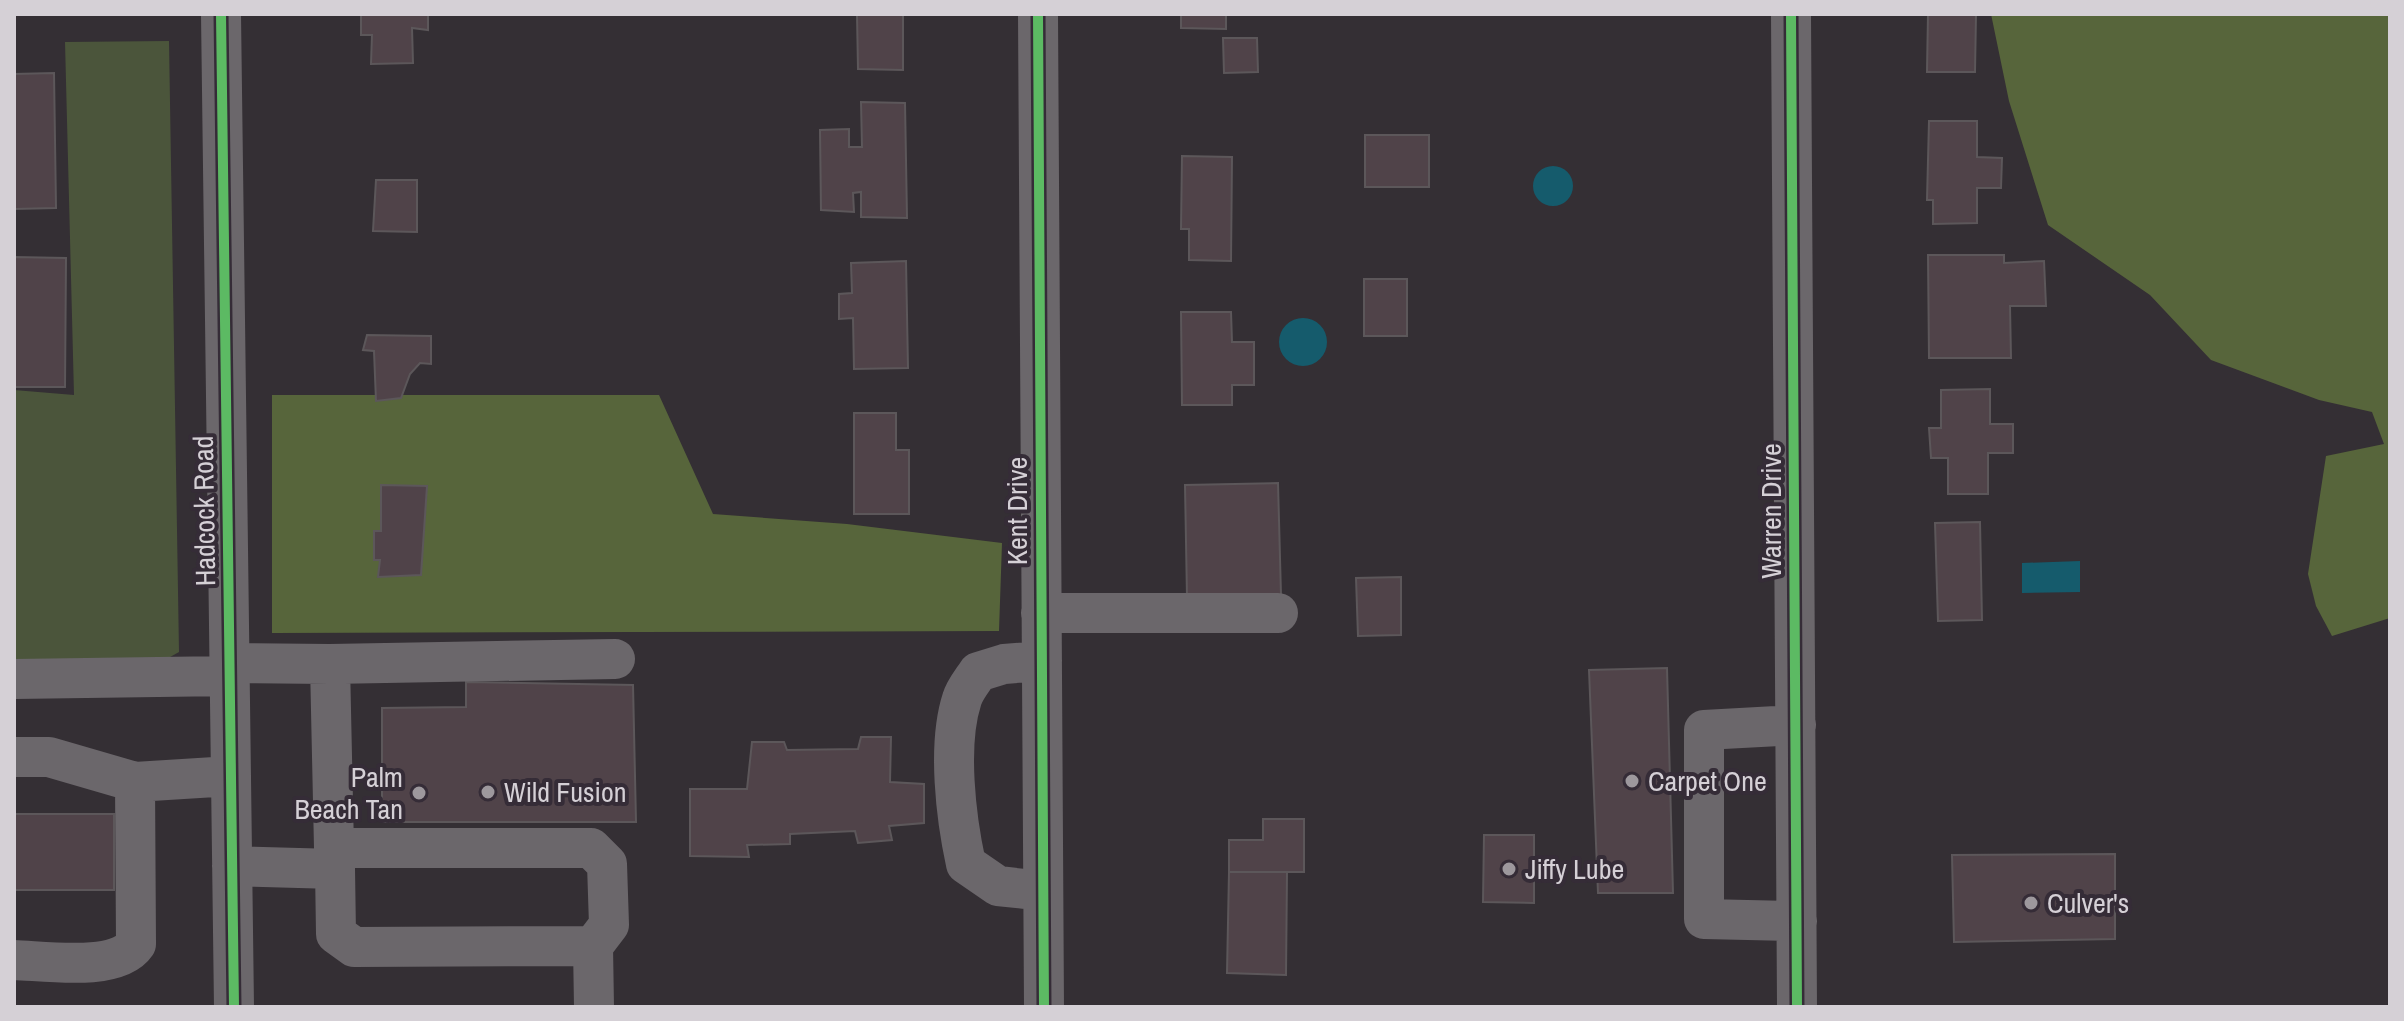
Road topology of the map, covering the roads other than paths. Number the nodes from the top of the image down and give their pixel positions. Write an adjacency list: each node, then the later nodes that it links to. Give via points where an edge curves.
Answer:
1 (221, 14): 9 (street, Hadcock Road)
2 (1038, 14): 4 (street, Kent Drive)
3 (1791, 14): 11 (street, Warren Drive)
4 (1041, 613): 5 (street); 7 (street, Kent Drive)
5 (1278, 613)
6 (615, 659): 8 (street)
7 (1042, 661): 17 (street, Kent Drive); 17 (street, via 978,672 963,697 957,730 957,823 966,864 998,886)
8 (330, 664): 9 (street); 15 (street)
9 (230, 670): 10 (street); 13 (street, Hadcock Road)
10 (14, 679)
11 (1796, 725): 18 (street, Warren Drive); 18 (street, via 1704,730 1704,919)
12 (14, 757): 14 (street, via 49,757)
13 (231, 776): 14 (street); 16 (street, Hadcock Road)
14 (135, 782): 20 (street, via 136,944 129,954 106,961)
15 (334, 858): 16 (street); 19 (street, via 336,934 354,947); 19 (street, via 591,848 607,864 609,925)
16 (232, 866): 21 (street, Hadcock Road)
17 (1043, 891): 23 (street, Kent Drive)
18 (1797, 921): 24 (street, Warren Drive)
19 (593, 946): 22 (street)
20 (14, 960)
21 (234, 1007)
22 (594, 1007)
23 (1044, 1007)
24 (1797, 1007)

